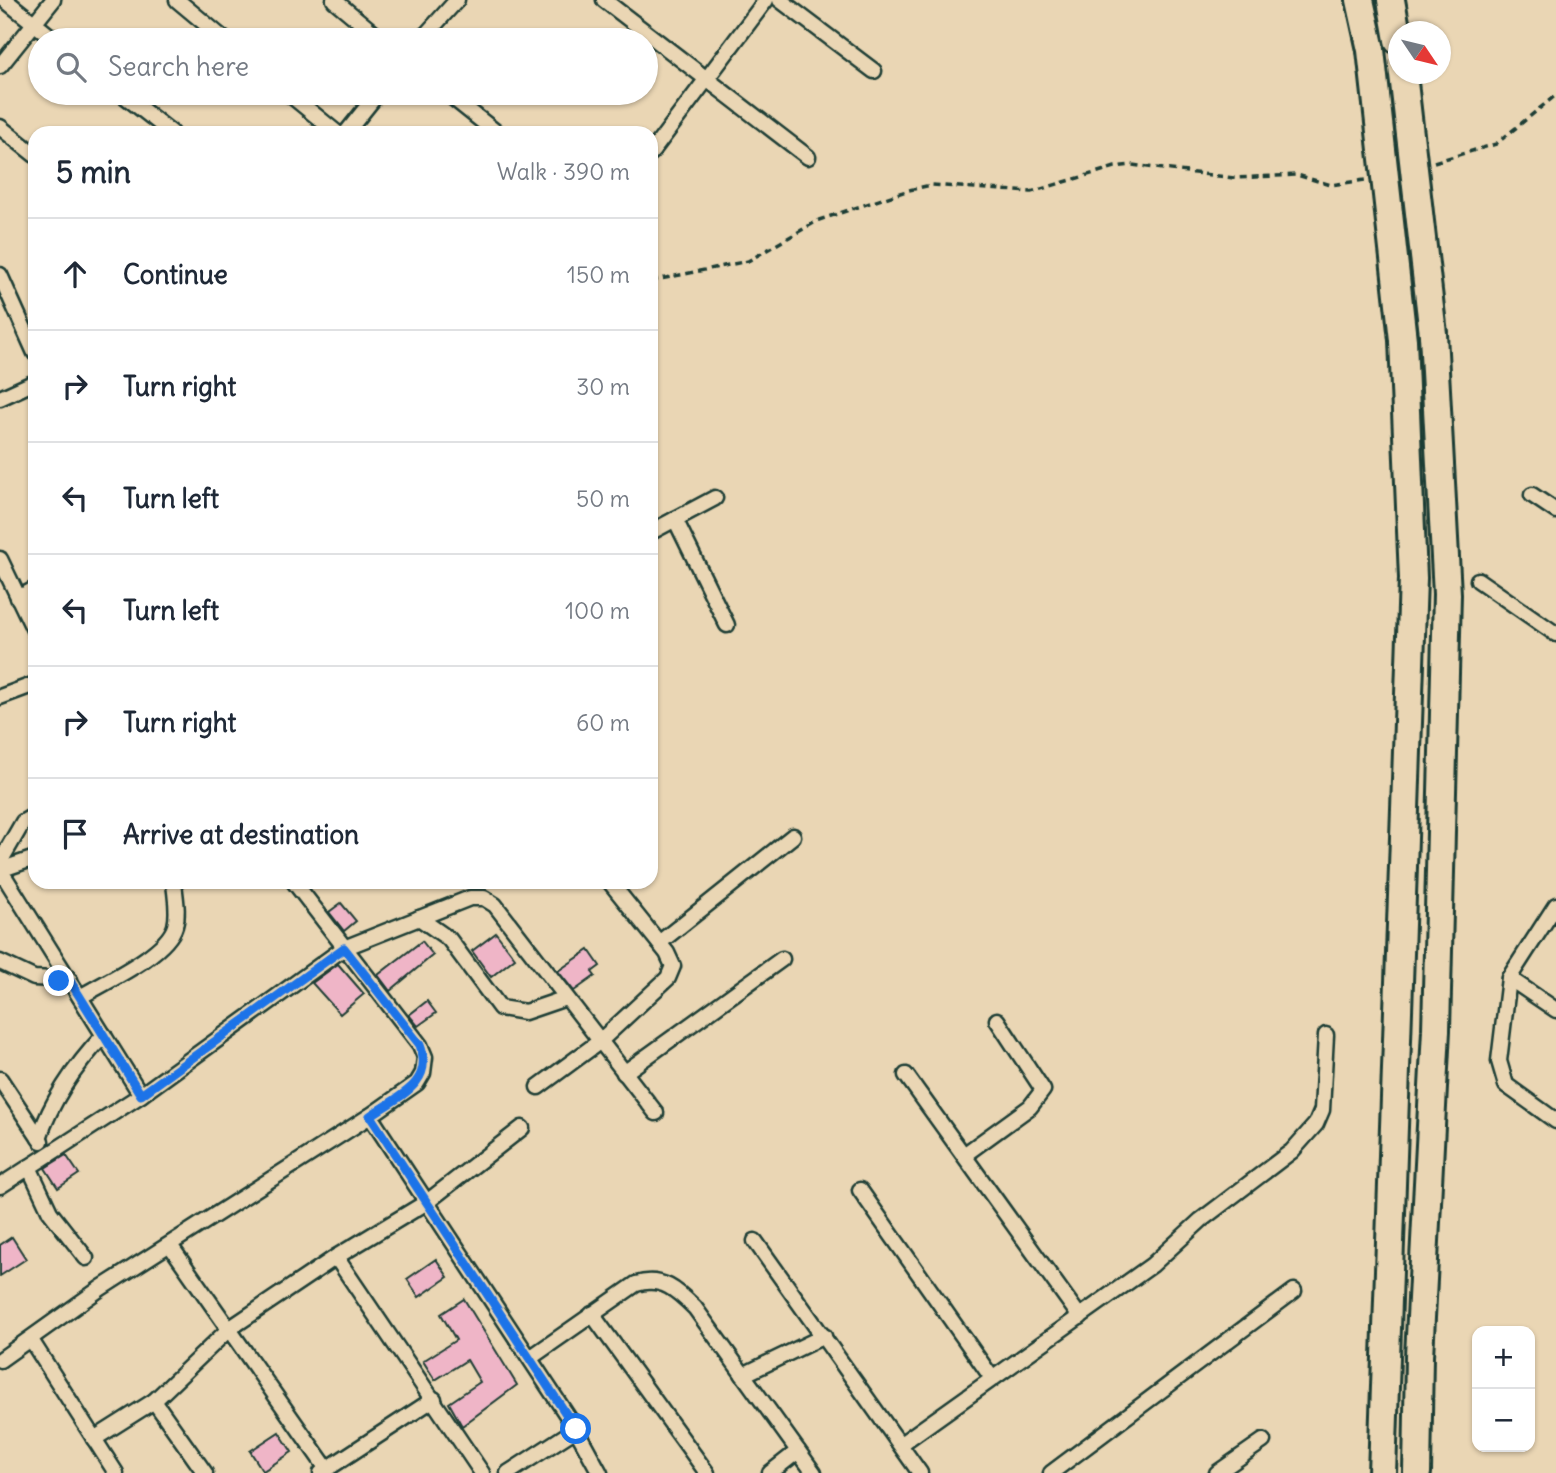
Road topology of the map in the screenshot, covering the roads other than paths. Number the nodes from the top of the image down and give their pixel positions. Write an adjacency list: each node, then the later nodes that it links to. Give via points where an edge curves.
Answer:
1 (5, 0): 12 (street)
2 (53, 0): 12 (street)
3 (177, 0): 15 (street)
4 (334, 0): 16 (street)
5 (457, 0): 17 (street)
6 (604, 0): 18 (street)
7 (766, 0): 23 (street)
8 (780, 0): 22 (street)
9 (1360, 0): 128 (highway, bridge, via 1371,50 1403,340 1413,578)
10 (1391, 0): 11 (highway)
11 (1395, 21)
12 (33, 23): 13 (street); 14 (street)
13 (29, 28)
14 (39, 28)
15 (211, 28)
16 (368, 28)
17 (432, 28)
18 (640, 28)
19 (28, 30): 21 (street)
20 (658, 42): 23 (street)
21 (0, 66)
22 (874, 71)
23 (706, 79): 34 (street); 36 (street)
24 (1404, 84): 129 (highway, bridge, via 1433,334 1447,594 1436,1030)
25 (136, 105): 29 (street)
26 (303, 105): 30 (street)
27 (368, 105): 31 (street)
28 (462, 105): 32 (street)
29 (163, 126)
30 (328, 126)
31 (352, 126)
32 (487, 126)
33 (0, 127): 35 (street)
34 (658, 144)
35 (28, 149)
36 (808, 157)
37 (0, 275): 38 (street)
38 (28, 337)
39 (28, 385): 40 (street)
40 (0, 398)
41 (1532, 495): 43 (street)
42 (715, 498): 44 (street)
43 (1556, 512)
44 (675, 519): 45 (street); 51 (street)
45 (658, 528)
46 (0, 559): 49 (street)
47 (1478, 580): 52 (street)
48 (28, 593): 49 (street)
49 (18, 598): 50 (street)
50 (28, 618)
51 (726, 625)
52 (1556, 634)
53 (28, 687): 54 (street)
54 (0, 697)
55 (28, 819): 58 (street)
56 (793, 836): 66 (street)
57 (28, 860): 59 (street)
58 (0, 862)
59 (0, 870)
60 (0, 876): 71 (street)
61 (175, 889): 72 (street, via 177,914 172,936 158,950)
62 (299, 889): 67 (street)
63 (616, 889): 66 (street)
64 (1556, 905): 70 (street)
65 (419, 918): 67 (street); 73 (street, via 449,939 500,1007 525,1012); 73 (street, via 470,898 484,898 495,905)
66 (659, 943): 78 (street, via 673,967 668,978)
67 (344, 948): 83 (street); 85 (street, via 425,1057 417,1083)
68 (782, 959): 79 (street)
69 (0, 962): 71 (street, via 34,978)
70 (1509, 978): 74 (street); 86 (street, via 1499,1061 1506,1085)
71 (70, 981): 72 (street)
72 (80, 997): 76 (street)
73 (566, 998): 78 (street)
74 (1556, 1010)
75 (997, 1020): 90 (street, via 1042,1090 1030,1107)
76 (104, 1035): 83 (street); 88 (street, via 78,1063)
77 (1326, 1035): 101 (street, via 1322,1110 1305,1137 1152,1265)
78 (599, 1042): 79 (street); 82 (street)
79 (624, 1073): 84 (street)
80 (906, 1075): 90 (street)
81 (0, 1079): 88 (street)
82 (538, 1087)
83 (141, 1095): 89 (street)
84 (656, 1113)
85 (370, 1116): 94 (street); 96 (street)
86 (1556, 1121)
87 (522, 1128): 94 (street)
88 (39, 1138): 89 (street)
89 (50, 1154): 91 (street)
90 (964, 1155): 101 (street)
91 (30, 1167): 92 (street); 98 (street, via 50,1212)
92 (0, 1186)
93 (860, 1190): 108 (street)
94 (427, 1202): 97 (street); 105 (street)
95 (755, 1241): 103 (street)
96 (170, 1245): 102 (street); 104 (street)
97 (335, 1257): 102 (street); 109 (street)
98 (86, 1258)
99 (1294, 1291): 117 (street)
100 (592, 1314): 105 (street); 107 (street, via 636,1284 649,1280 663,1283 678,1290 695,1308); 123 (street)
101 (1080, 1317): 108 (street)
102 (229, 1329): 110 (street); 116 (street)
103 (824, 1336): 107 (street); 114 (street)
104 (31, 1340): 106 (street); 112 (street)
105 (530, 1358): 111 (street)
106 (0, 1360)
107 (743, 1374): 115 (street)
108 (992, 1378): 114 (street)
109 (434, 1399): 116 (street); 120 (street)
110 (154, 1401): 112 (street); 119 (street)
111 (576, 1429): 121 (street); 122 (street)
112 (94, 1439): 118 (street)
113 (1263, 1441): 127 (street)
114 (901, 1444): 126 (street)
115 (798, 1451): 124 (street); 125 (street)
116 (324, 1471)
117 (1060, 1471)
118 (116, 1473)
119 (205, 1473)
120 (482, 1473)
121 (508, 1473)
122 (600, 1473)
123 (707, 1473)
124 (770, 1473)
125 (814, 1473)
126 (920, 1473)
127 (1217, 1473)
128 (1382, 1473)
129 (1417, 1473)

